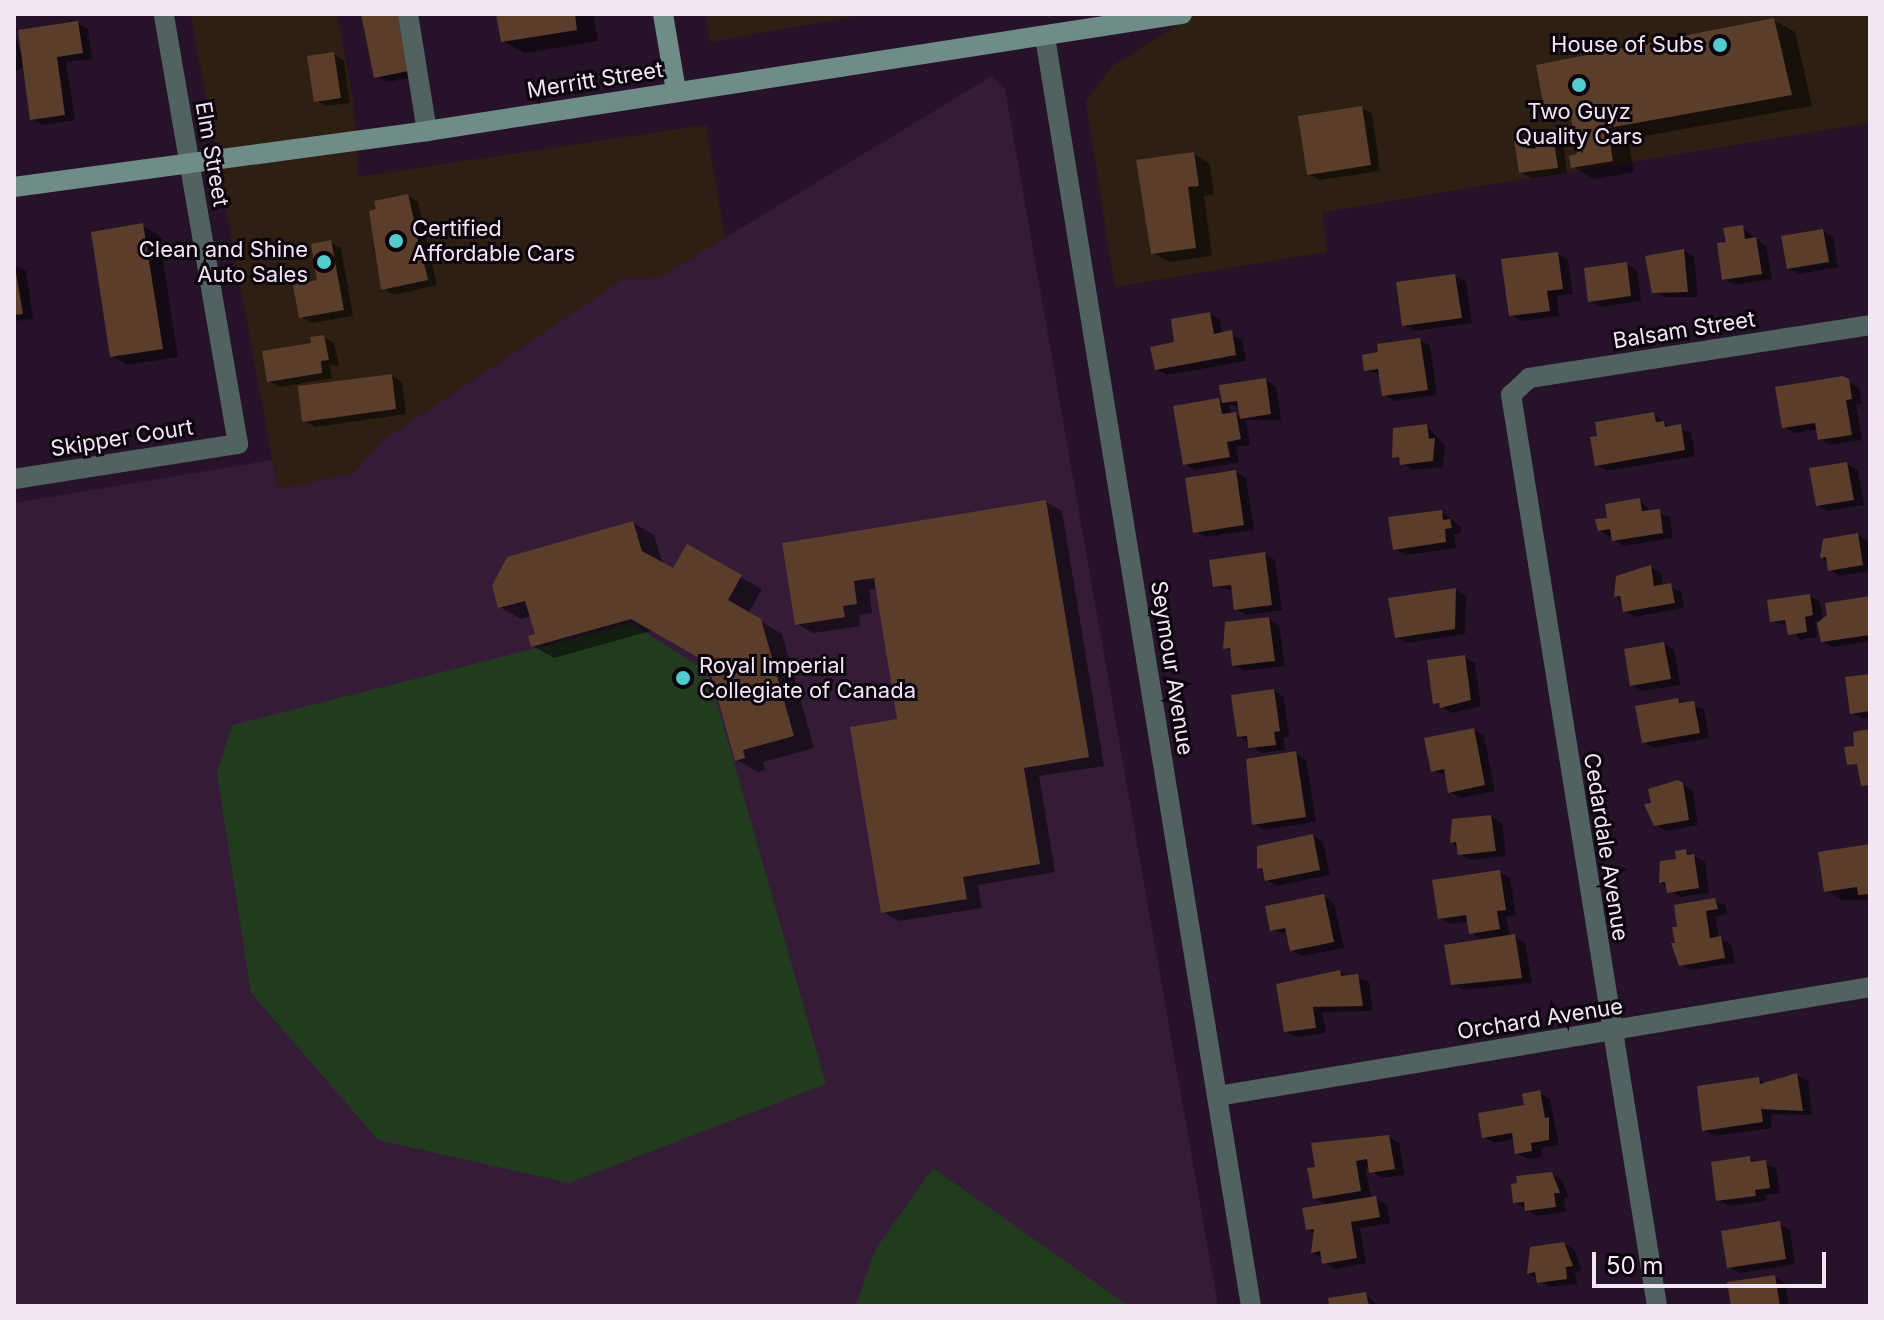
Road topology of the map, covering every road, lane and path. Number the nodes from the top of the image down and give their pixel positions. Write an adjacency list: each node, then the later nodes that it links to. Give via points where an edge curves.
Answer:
1 (164, 14): 8 (street, Elm Street)
2 (408, 14): 7 (street)
3 (663, 14): 6 (street)
4 (1182, 14): 5 (street, Merritt Street)
5 (1045, 37): 6 (street, Merritt Street); 16 (street, Seymour Avenue)
6 (676, 91): 7 (street, Merritt Street)
7 (427, 131): 8 (street, Merritt Street)
8 (190, 163): 9 (street, Merritt Street); 12 (street, Elm Street)
9 (14, 187)
10 (1870, 325): 11 (street, Balsam Street, via 1529,378)
11 (1511, 395): 15 (street, Cedardale Avenue)
12 (238, 444): 13 (street, Skipper Court)
13 (14, 479)
14 (1870, 987): 15 (street, Orchard Avenue)
15 (1610, 1032): 16 (street, Orchard Avenue); 18 (street, Cedardale Avenue)
16 (1218, 1096): 17 (street, Seymour Avenue)
17 (1251, 1306)
18 (1657, 1306)

